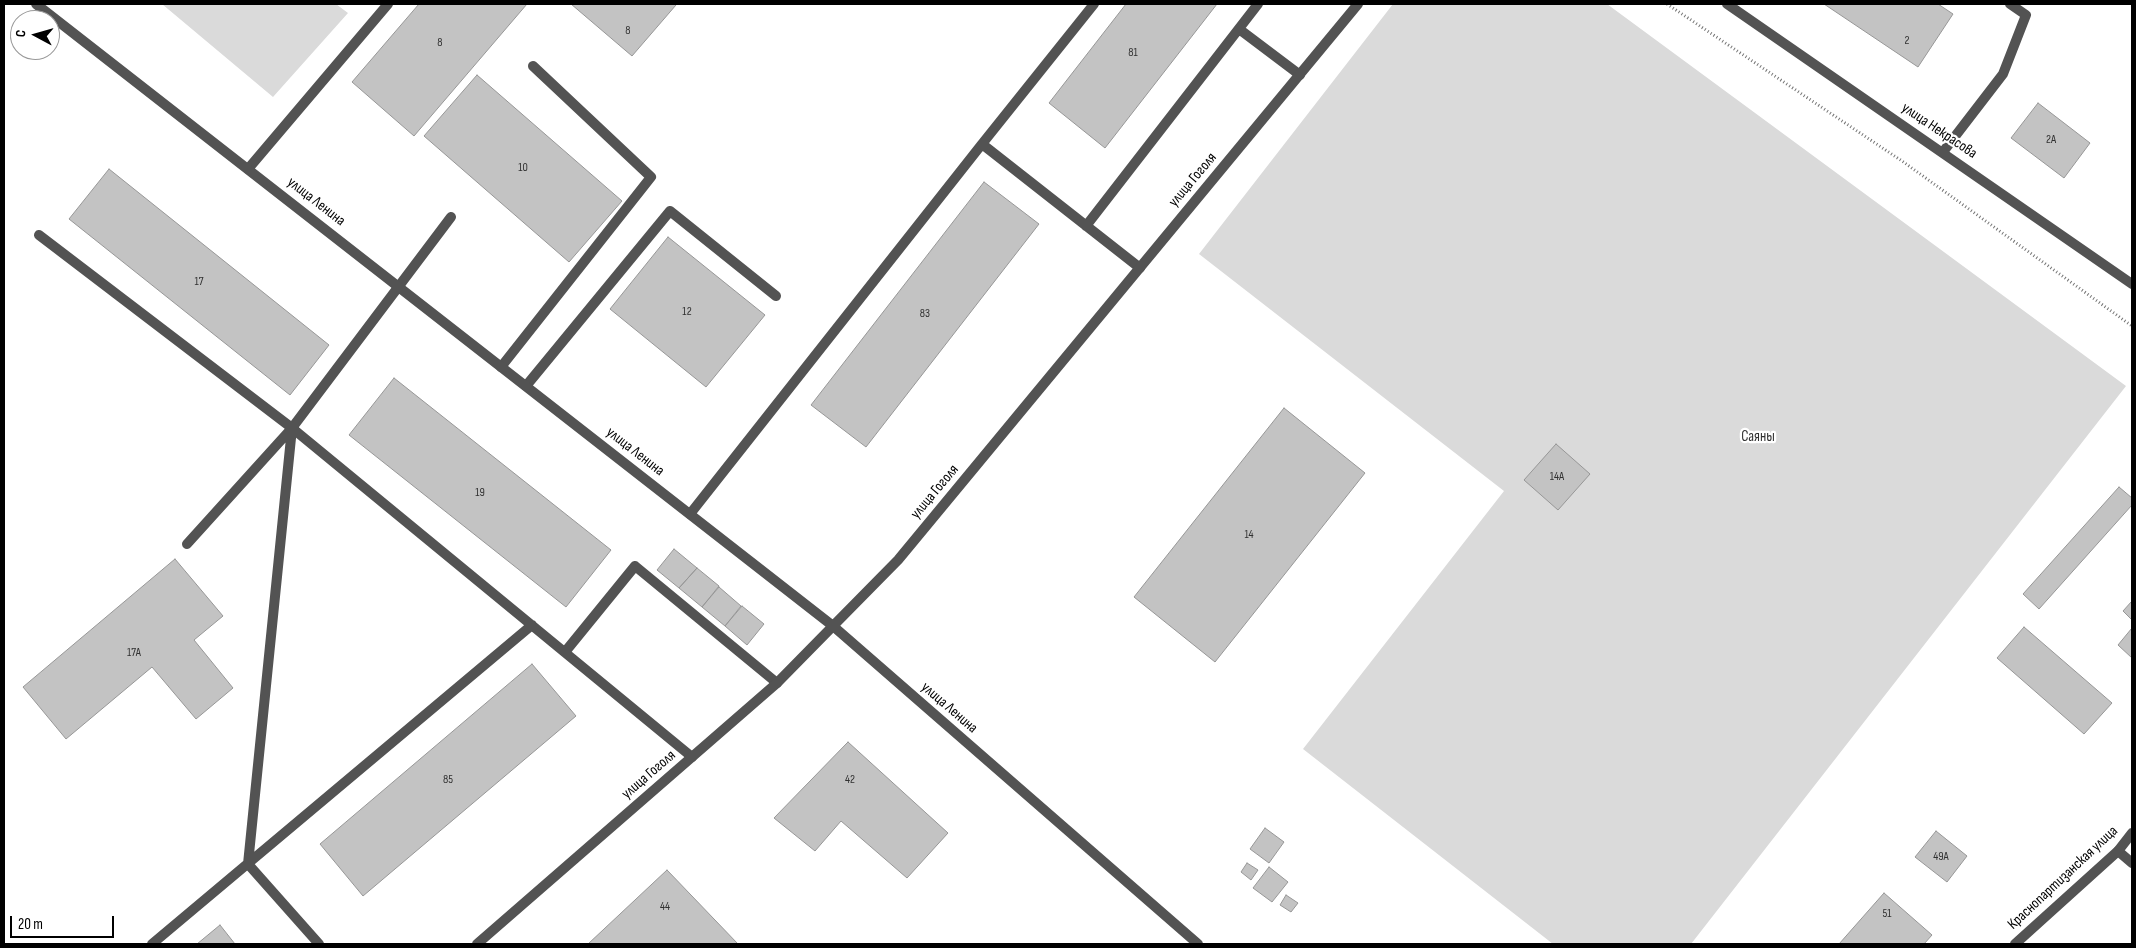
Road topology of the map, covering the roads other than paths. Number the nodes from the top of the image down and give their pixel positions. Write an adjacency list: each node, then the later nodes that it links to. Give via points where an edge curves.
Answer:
1 (36, 4): 13 (street, улица Ленина)
2 (388, 4): 13 (street)
3 (1094, 4): 11 (street)
4 (1258, 4): 8 (street)
5 (1358, 4): 10 (street, улица Гоголя)
6 (1727, 4): 12 (street, улица Некрасова)
7 (2010, 4): 12 (street, via 2026,15 2003,74)
8 (1239, 29): 10 (street); 15 (street)
9 (533, 66): 21 (street, via 651,177)
10 (1300, 74): 17 (street, улица Гоголя)
11 (982, 144): 15 (street); 24 (street)
12 (1943, 152): 18 (street, улица Некрасова)
13 (248, 169): 19 (street, улица Ленина)
14 (451, 217): 19 (street)
15 (1086, 226): 17 (street)
16 (39, 234): 23 (street)
17 (1140, 268): 27 (street, улица Гоголя, via 898,560)
18 (2132, 284)
19 (399, 287): 21 (street, улица Ленина); 23 (street)
20 (776, 296): 22 (street, via 670,211)
21 (501, 367): 22 (street, улица Ленина)
22 (526, 386): 24 (street, улица Ленина)
23 (292, 428): 25 (street); 26 (street); 34 (street)
24 (690, 514): 27 (street, улица Ленина)
25 (187, 544)
26 (532, 625): 28 (street); 34 (street)
27 (833, 626): 29 (street, улица Гоголя); 38 (street, улица Ленина)
28 (565, 652): 29 (street, via 635,566); 30 (street)
29 (777, 683): 30 (street, улица Гоголя)
30 (692, 757): 37 (street, улица Гоголя)
31 (2132, 833): 32 (street, Краснопартизанская улица)
32 (2118, 851): 33 (street); 39 (street, Краснопартизанская улица)
33 (2132, 863)
34 (248, 864): 35 (street); 36 (street)
35 (152, 944)
36 (319, 944)
37 (477, 944)
38 (1198, 944)
39 (2015, 944)

